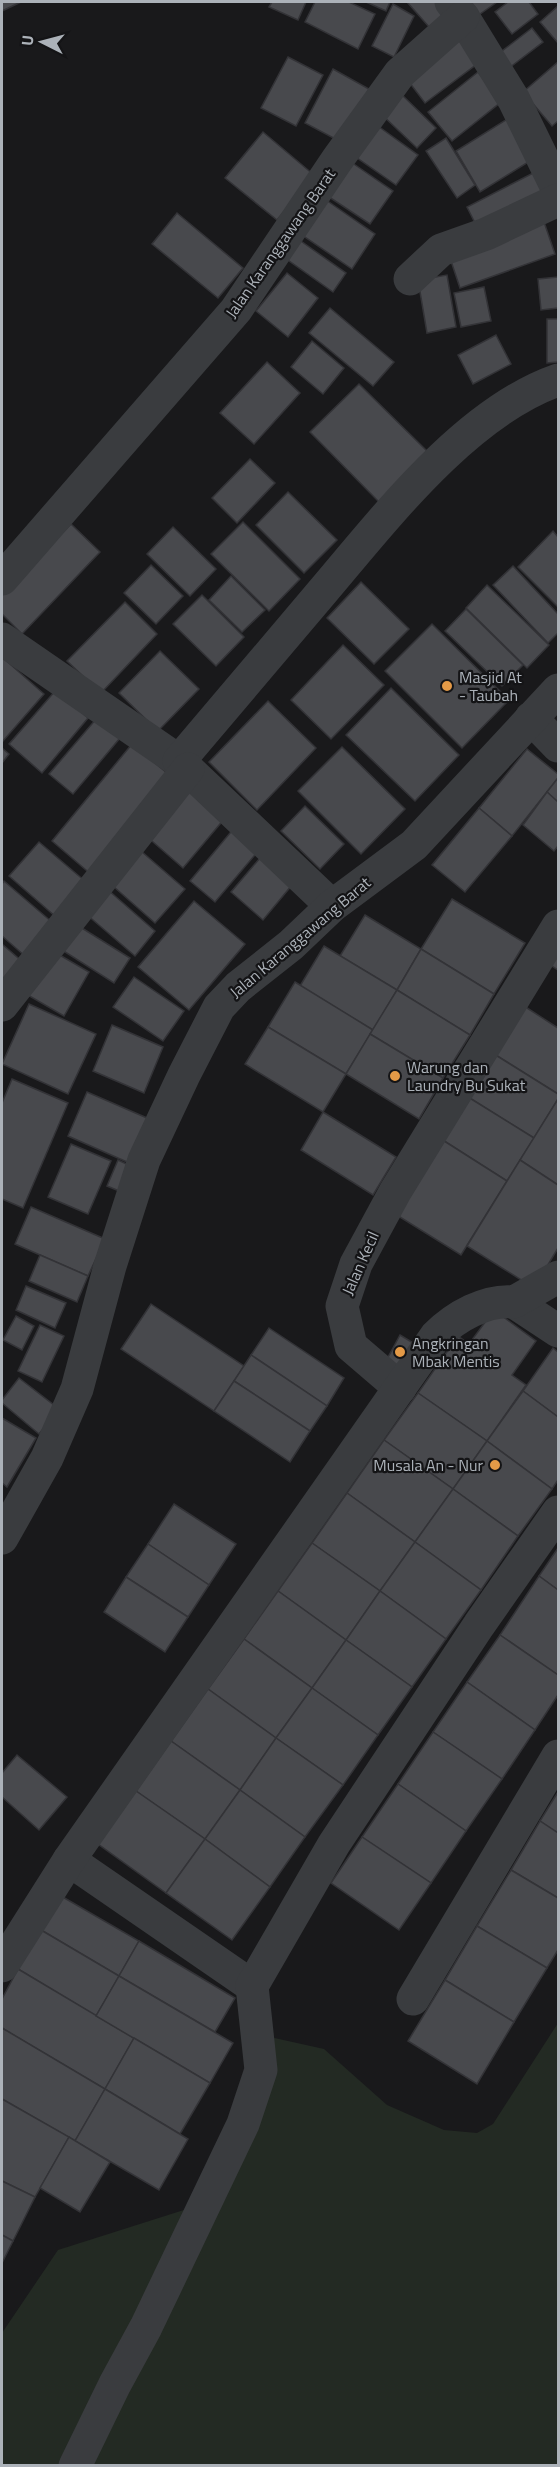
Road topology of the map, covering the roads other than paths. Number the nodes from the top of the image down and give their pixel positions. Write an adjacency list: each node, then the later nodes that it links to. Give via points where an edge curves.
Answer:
1 (457, 9): 2 (street, via 514,100); 6 (street, Jalan Karanggawang Barat, via 400,73 236,310)
2 (558, 190)
3 (558, 200): 4 (street, via 441,250)
4 (410, 279)
5 (558, 380): 11 (street, via 506,407 453,448 387,517)
6 (2, 579)
7 (2, 639): 11 (street)
8 (558, 690): 9 (street, Jalan Karanggawang Barat)
9 (531, 718): 10 (street); 12 (street, Jalan Karanggawang Barat, via 414,845)
10 (558, 746)
11 (183, 765): 12 (street); 14 (street)
12 (332, 906): 20 (street, Jalan Karanggawang Barat, via 219,1007 144,1160 77,1389 47,1458)
13 (558, 926): 18 (street, Jalan Kecil, via 395,1192 357,1264 342,1306 351,1346)
14 (2, 1001)
15 (558, 1277): 16 (street)
16 (514, 1302): 17 (street); 18 (street, via 483,1306 443,1328)
17 (558, 1331)
18 (400, 1388): 22 (street)
19 (558, 1512): 24 (street, via 334,1844)
20 (2, 1538)
21 (558, 1756): 25 (street)
22 (69, 1860): 23 (street); 24 (street)
23 (2, 1966)
24 (252, 1986): 26 (street, via 261,2070 243,2124)
25 (413, 1999)
26 (75, 2466)

